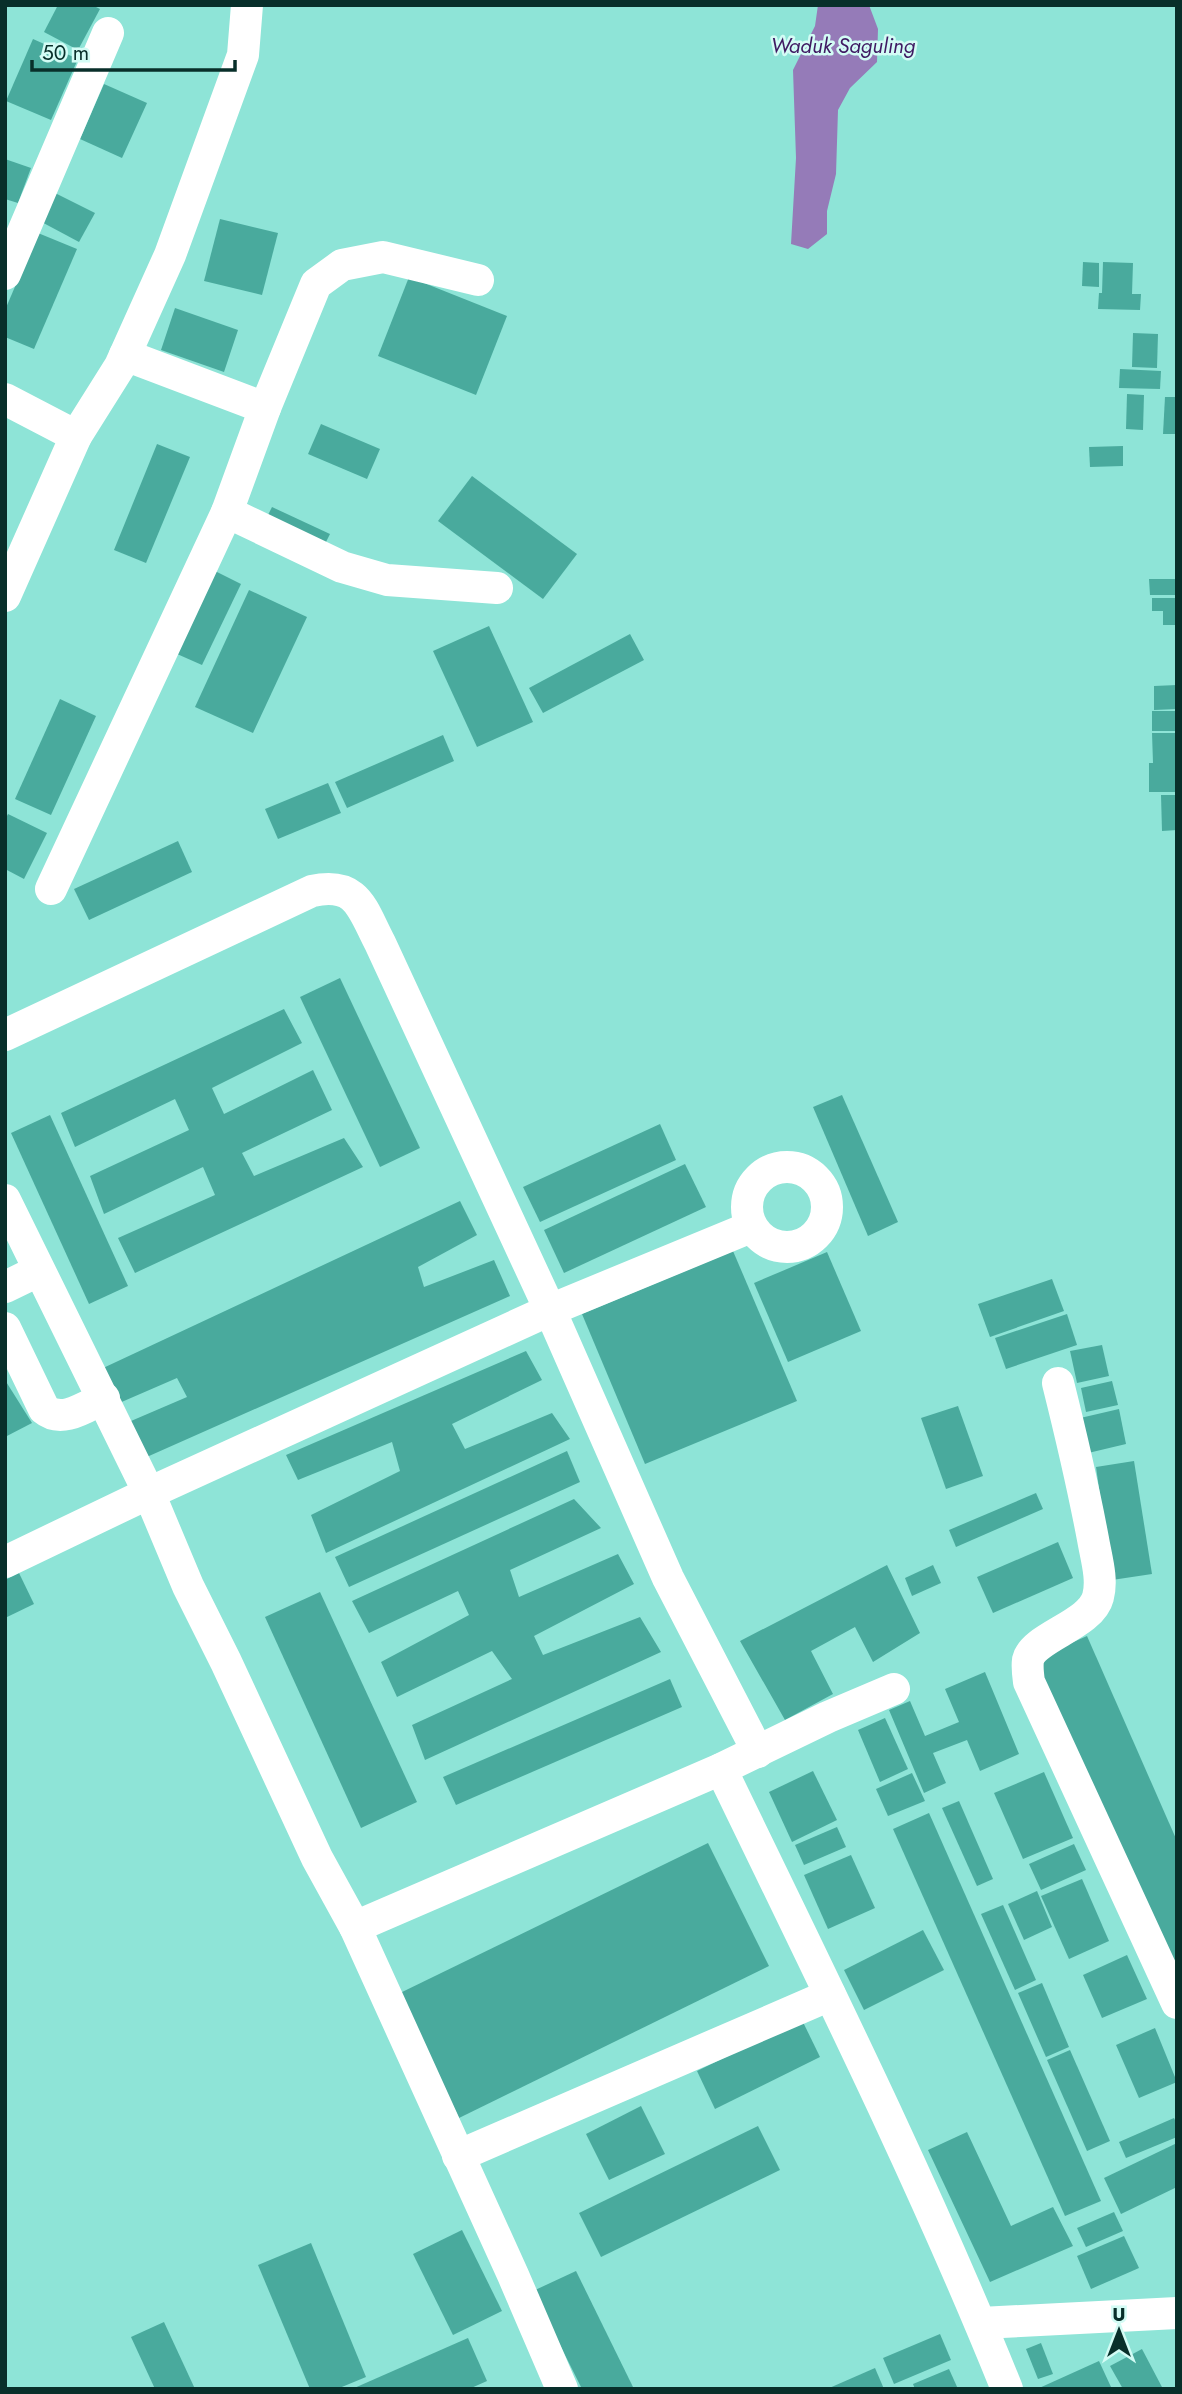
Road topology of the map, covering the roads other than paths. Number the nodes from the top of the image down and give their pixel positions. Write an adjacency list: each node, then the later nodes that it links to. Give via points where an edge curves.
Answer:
1 (247, 5): 5 (street, via 243,55 173,248)
2 (108, 33): 3 (street)
3 (5, 274)
4 (478, 280): 7 (street, via 383,257 342,265 316,284)
5 (125, 355): 7 (street); 8 (street)
6 (5, 399): 8 (street)
7 (265, 408): 9 (street)
8 (76, 436): 11 (street)
9 (227, 512): 10 (street, via 342,567 387,580); 12 (street)
10 (497, 588)
11 (5, 596)
12 (51, 889)
13 (5, 1035): 18 (street, via 312,891 324,888 350,893 380,943)
14 (5, 1200): 16 (street)
15 (751, 1227): 18 (street)
16 (38, 1271): 17 (street); 21 (street)
17 (5, 1287)
18 (550, 1310): 22 (street); 25 (street, via 668,1578)
19 (5, 1328): 21 (street, via 51,1416 63,1416)
20 (1058, 1383): 29 (street, via 1082,1481 1098,1569 1098,1597 1093,1609 1031,1654 1029,1682)
21 (104, 1398): 22 (street)
22 (149, 1493): 23 (street); 27 (street, via 317,1858)
23 (5, 1562)
24 (894, 1689): 25 (street)
25 (758, 1752): 26 (street)
26 (721, 1769): 27 (street); 28 (street)
27 (355, 1927): 30 (street)
28 (830, 1995): 30 (street); 32 (street)
29 (1177, 2003)
30 (458, 2156): 33 (street)
31 (1177, 2313): 32 (street)
32 (981, 2323): 34 (street)
33 (562, 2389)
34 (1007, 2389)

